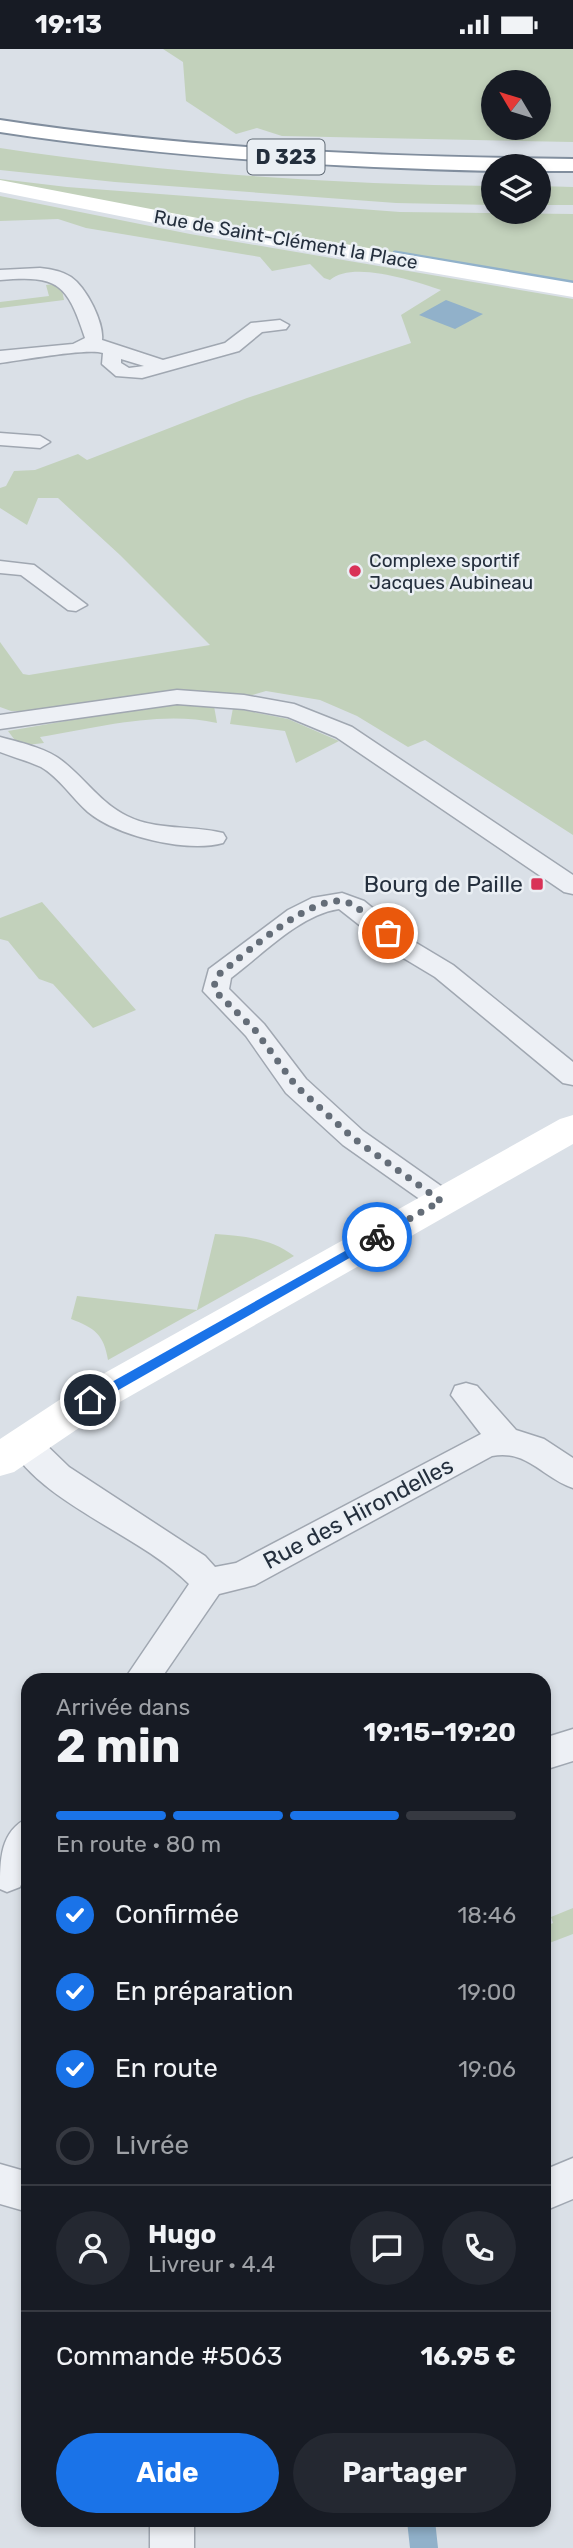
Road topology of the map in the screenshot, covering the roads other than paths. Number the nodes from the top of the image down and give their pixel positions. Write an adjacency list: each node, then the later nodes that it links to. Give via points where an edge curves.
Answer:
1 (0, 127): 3 (main road, D 323, via 224,153)
2 (0, 138): 4 (main road, D 323, via 230,163)
3 (573, 165)
4 (481, 173)
5 (551, 175): 6 (main road)
6 (573, 175)
7 (0, 186): 9 (main road, Rue de Saint-Clément la Place)
8 (0, 275): 11 (street, via 36,272 66,280 85,312 94,338)
9 (573, 290)
10 (280, 325): 11 (street, via 257,327 232,348 136,375 111,365 113,350)
11 (91, 343): 12 (street)
12 (0, 357)
13 (0, 439): 14 (street)
14 (40, 442)
15 (0, 567): 16 (street, via 27,569)
16 (76, 605)
17 (0, 722): 20 (street, via 177,697 294,711 360,742)
18 (0, 744): 19 (street, via 51,763 120,822 163,835)
19 (214, 838)
20 (573, 886)
21 (573, 1076): 23 (street, via 444,971 342,901 321,904 297,916 218,975 216,991 255,1030 296,1086 353,1138)
22 (573, 1128): 23 (main road)
23 (441, 1201): 26 (main road, via 90,1400)
24 (466, 1395): 25 (street)
25 (506, 1441): 27 (street, via 540,1450); 28 (street, Rue des Hirondelles, via 476,1449 243,1575)
26 (13, 1452): 28 (street, via 58,1476 193,1566)
27 (573, 1475)
28 (209, 1582): 29 (street)
29 (146, 1673)
30 (573, 1745): 31 (street)
31 (551, 1751)
32 (21, 1845): 33 (street)
33 (7, 1875)
34 (573, 2178): 35 (street)
35 (551, 2188)
36 (172, 2527): 37 (street)
37 (172, 2548)

